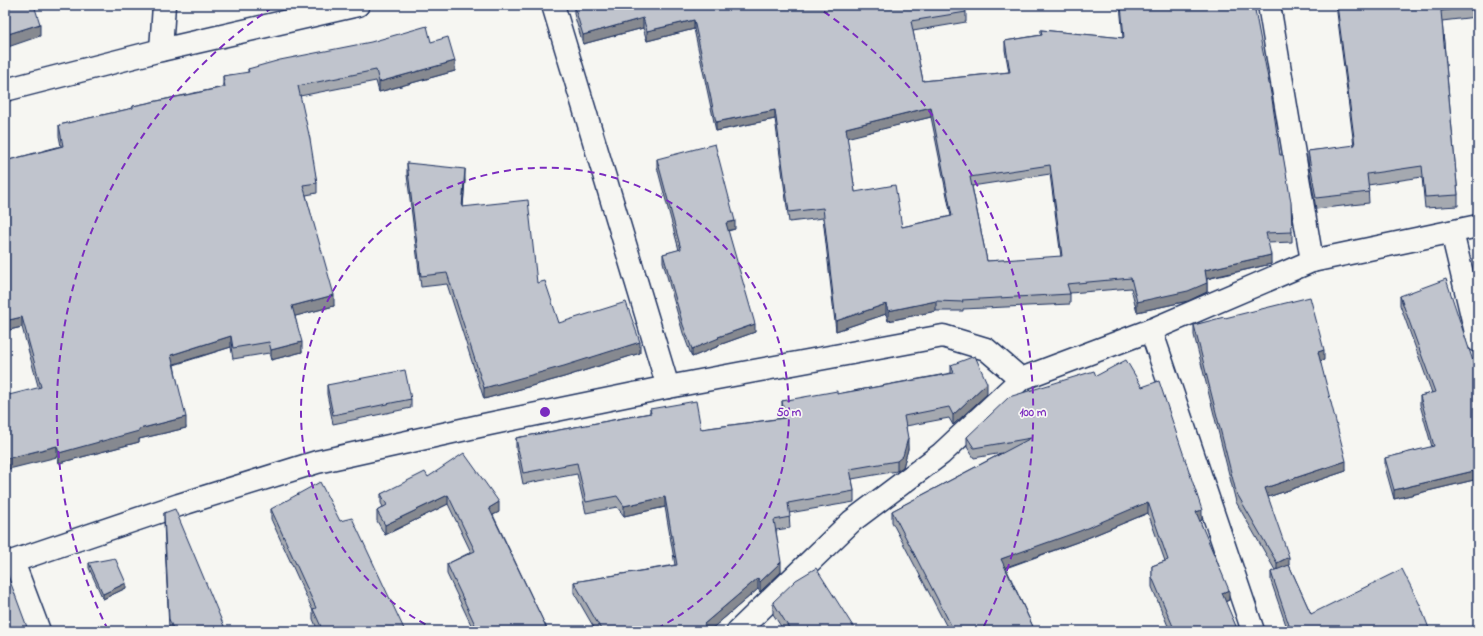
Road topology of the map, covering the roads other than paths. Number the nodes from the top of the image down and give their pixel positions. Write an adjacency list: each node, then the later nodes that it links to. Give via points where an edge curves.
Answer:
1 (164, 5): 5 (street)
2 (358, 5): 5 (street)
3 (553, 5): 13 (street)
4 (1269, 5): 9 (street)
5 (161, 50): 6 (street)
6 (5, 90)
7 (1478, 226): 8 (street)
8 (1452, 232): 9 (street); 11 (street)
9 (1312, 261): 10 (street)
10 (1151, 330): 12 (street); 17 (street)
11 (1478, 341)
12 (1022, 379): 13 (street, via 986,348 943,336); 16 (street, via 941,454 852,521)
13 (668, 387): 14 (street, via 317,462 179,505)
14 (9, 563): 15 (street)
15 (39, 631)
16 (738, 631)
17 (1253, 631)

